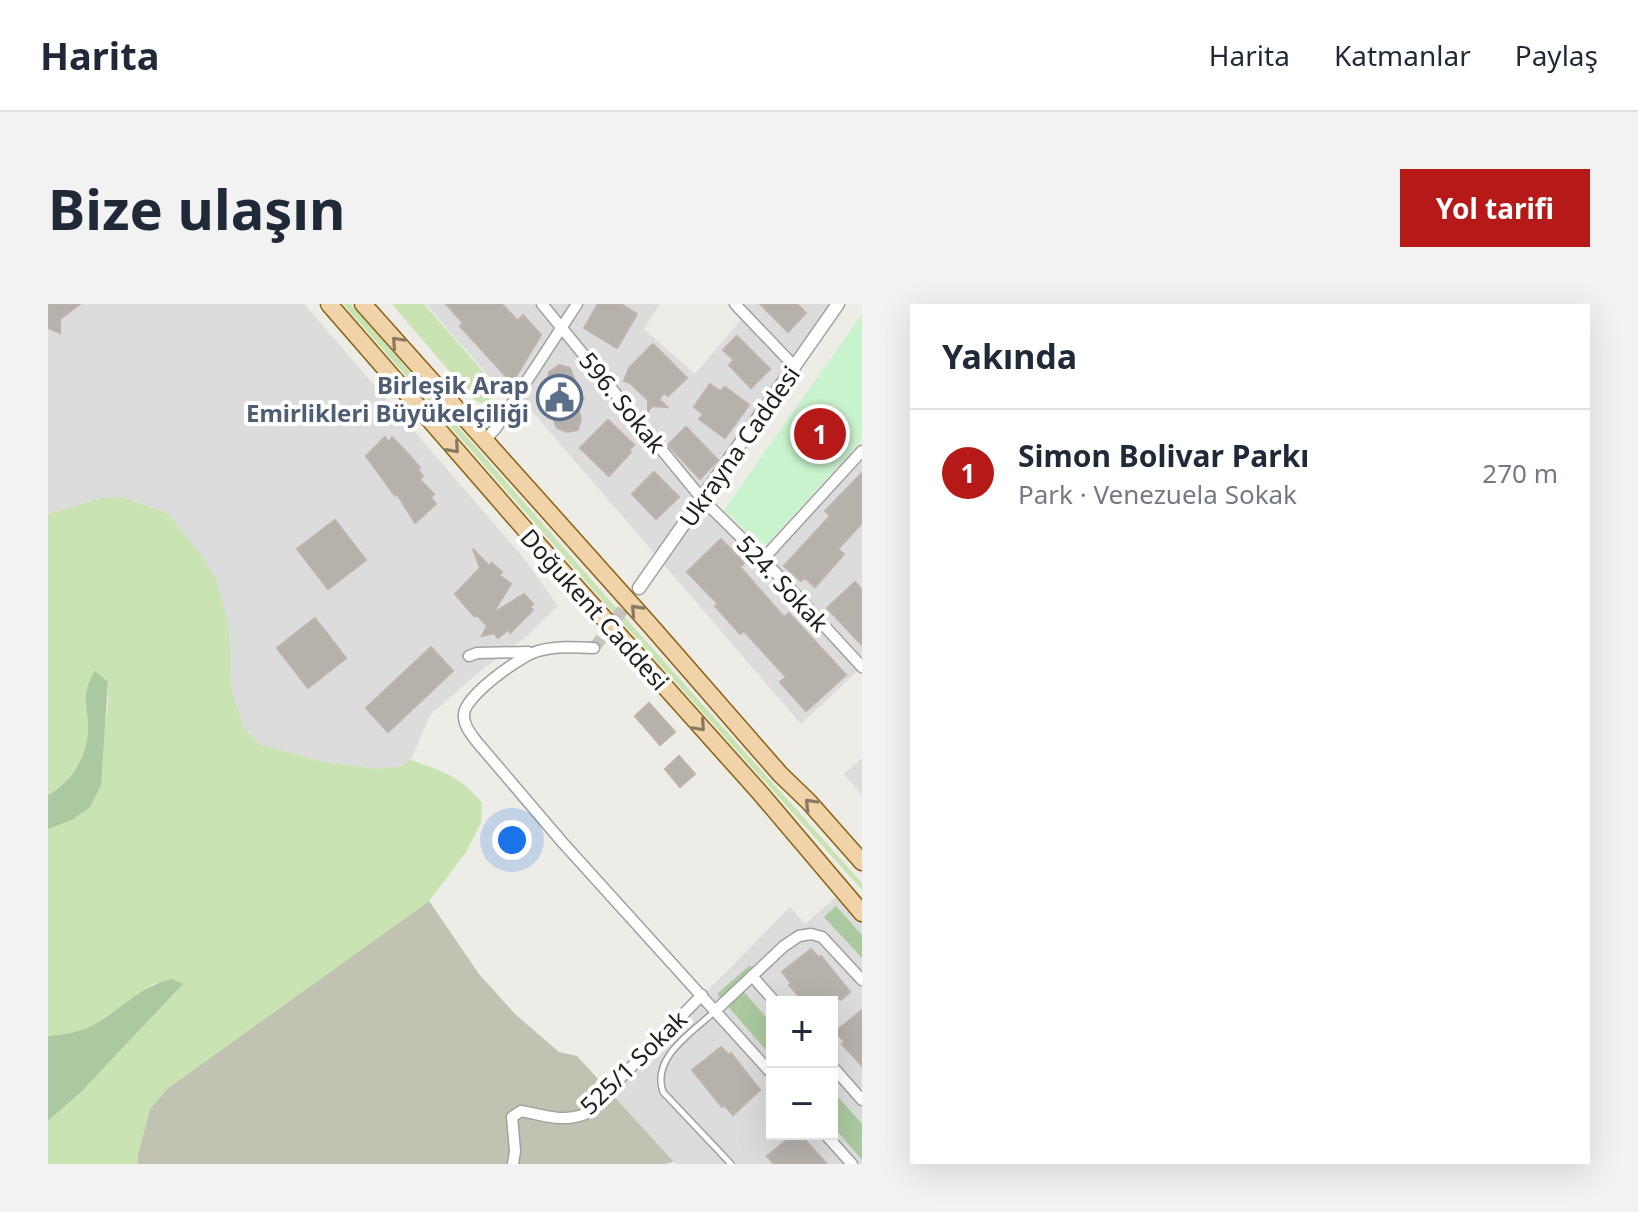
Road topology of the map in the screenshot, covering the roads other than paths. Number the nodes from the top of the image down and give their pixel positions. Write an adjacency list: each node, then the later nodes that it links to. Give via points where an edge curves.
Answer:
1 (329, 304): 19 (main road, Doğukent Caddesi, one-way to 19)
2 (363, 304): 9 (main road, Doğukent Caddesi, one-way to 2)
3 (542, 304): 7 (street, 596. Sokak)
4 (577, 304): 7 (street)
5 (735, 304): 8 (street)
6 (838, 304): 8 (street, Ukrayna Caddesi)
7 (562, 327): 9 (street); 11 (street, 596. Sokak)
8 (795, 367): 11 (street, Ukrayna Caddesi)
9 (484, 441): 18 (main road, Doğukent Caddesi, one-way to 9)
10 (861, 453): 12 (street)
11 (703, 500): 12 (street, 524. Sokak); 13 (street, Ukrayna Caddesi)
12 (763, 559): 17 (street, 524. Sokak)
13 (639, 588)
14 (594, 648): 15 (street)
15 (534, 652): 16 (street); 22 (street, via 493,679 467,705 467,726 563,843)
16 (469, 656)
17 (862, 667)
18 (862, 862)
19 (862, 913)
20 (752, 976): 21 (street, via 788,942 811,934 827,941); 23 (street); 24 (street)
21 (862, 980)
22 (702, 995): 24 (street); 29 (street, 525/1 Sokak, via 585,1114 559,1119 521,1111 512,1117)
23 (770, 996)
24 (716, 1010): 25 (street); 30 (lane, via 664,1059 659,1081 663,1092)
25 (767, 1068)
26 (834, 1068): 27 (street)
27 (862, 1100)
28 (830, 1140): 31 (street)
29 (513, 1164)
30 (731, 1164)
31 (852, 1164)

